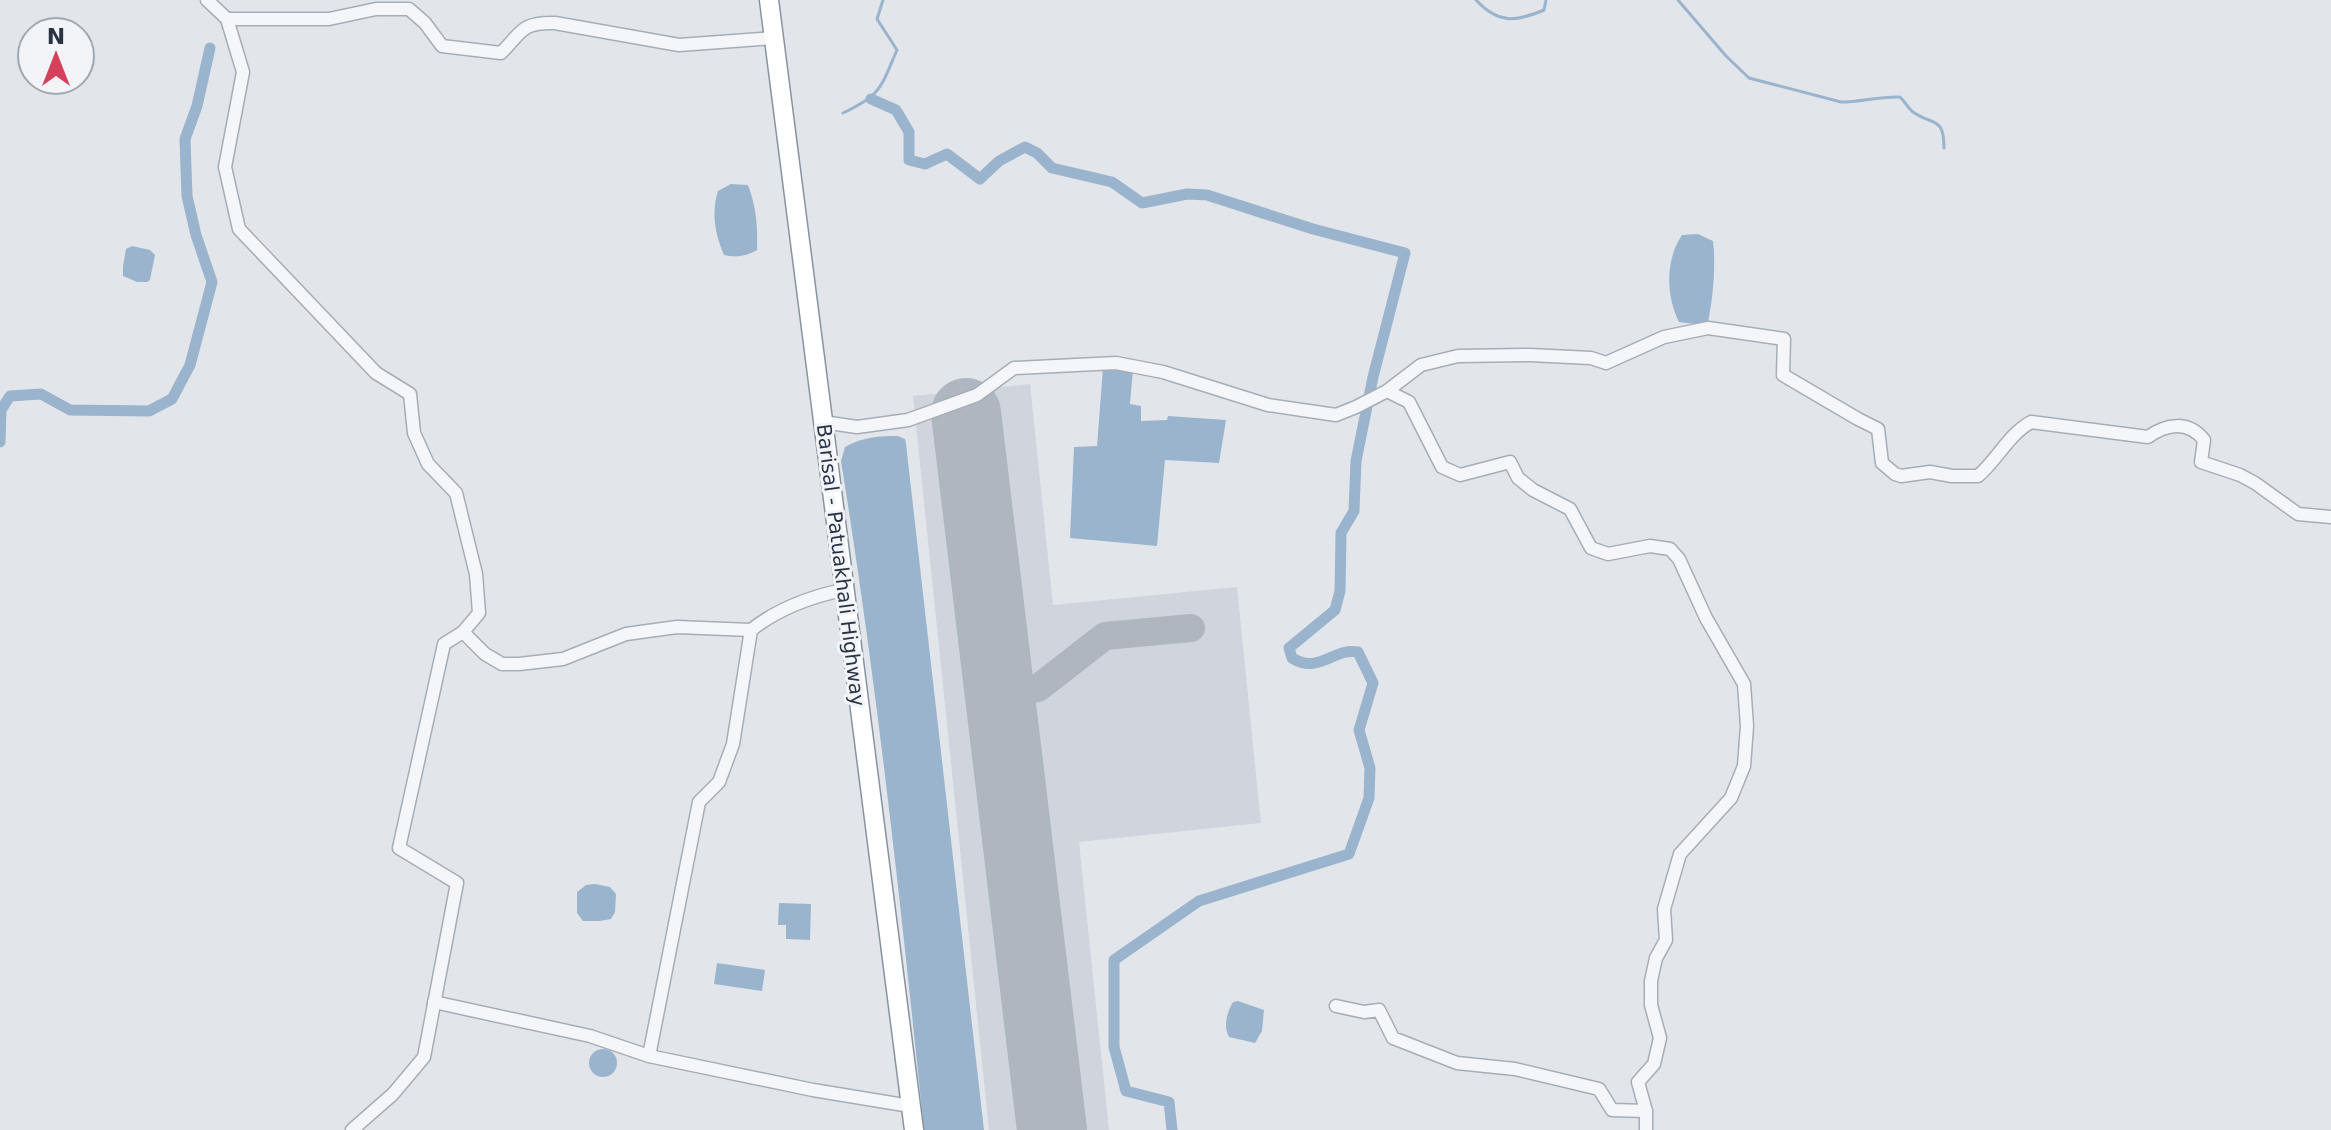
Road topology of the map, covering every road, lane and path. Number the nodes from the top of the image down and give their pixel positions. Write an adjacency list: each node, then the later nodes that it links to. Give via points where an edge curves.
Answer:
1 (207, 0): 3 (street)
2 (769, 0): 4 (highway, Barisal - Patuakhali Highway)
3 (227, 19): 4 (street, via 329,19 376,9 409,9 442,46 501,53 524,28 537,23 679,45); 10 (street, via 243,72 225,167 239,229 376,373 410,394 414,433 428,464 456,493 476,574 479,613)
4 (774, 38): 6 (highway, Barisal - Patuakhali Highway)
5 (1387, 391): 6 (street, via 1336,415 1268,405 1163,372 1094,363 1014,368 977,395 908,420 857,427); 7 (street, via 1421,365 1458,356 1530,355 1606,363 1664,337 1708,328 1728,330 1784,339 1783,375 1878,429 1880,458 1895,474 1978,476 2031,422 2148,437 2160,428 2182,426 2204,440 2201,462 2255,483 2298,514); 15 (street, via 1409,402 1442,467 1460,475 1510,462 1533,490 1570,509 1591,548 1608,554 1650,546 1670,549 1744,684 1744,766 1731,798 1680,854 1664,909 1666,940 1651,981 1660,1038 1654,1064 1638,1082)
6 (823, 422): 8 (highway, Barisal - Patuakhali Highway)
7 (2331, 517)
8 (843, 590): 9 (street, via 793,604); 14 (highway, Barisal - Patuakhali Highway)
9 (751, 630): 10 (street, via 677,627 626,634 563,659 519,664 502,664); 13 (street, via 733,744 719,782 699,802)
10 (463, 632): 11 (street, via 444,644 399,848 457,883)
11 (434, 1002): 13 (street, via 590,1036); 16 (street, via 424,1057)
12 (1336, 1006): 15 (street, via 1379,1010 1393,1038 1457,1063 1515,1069 1599,1089 1612,1110)
13 (649, 1056): 14 (street)
14 (910, 1106): 17 (highway, Barisal - Patuakhali Highway)
15 (1646, 1111): 18 (street)
16 (352, 1130)
17 (914, 1130)
18 (1646, 1130)

